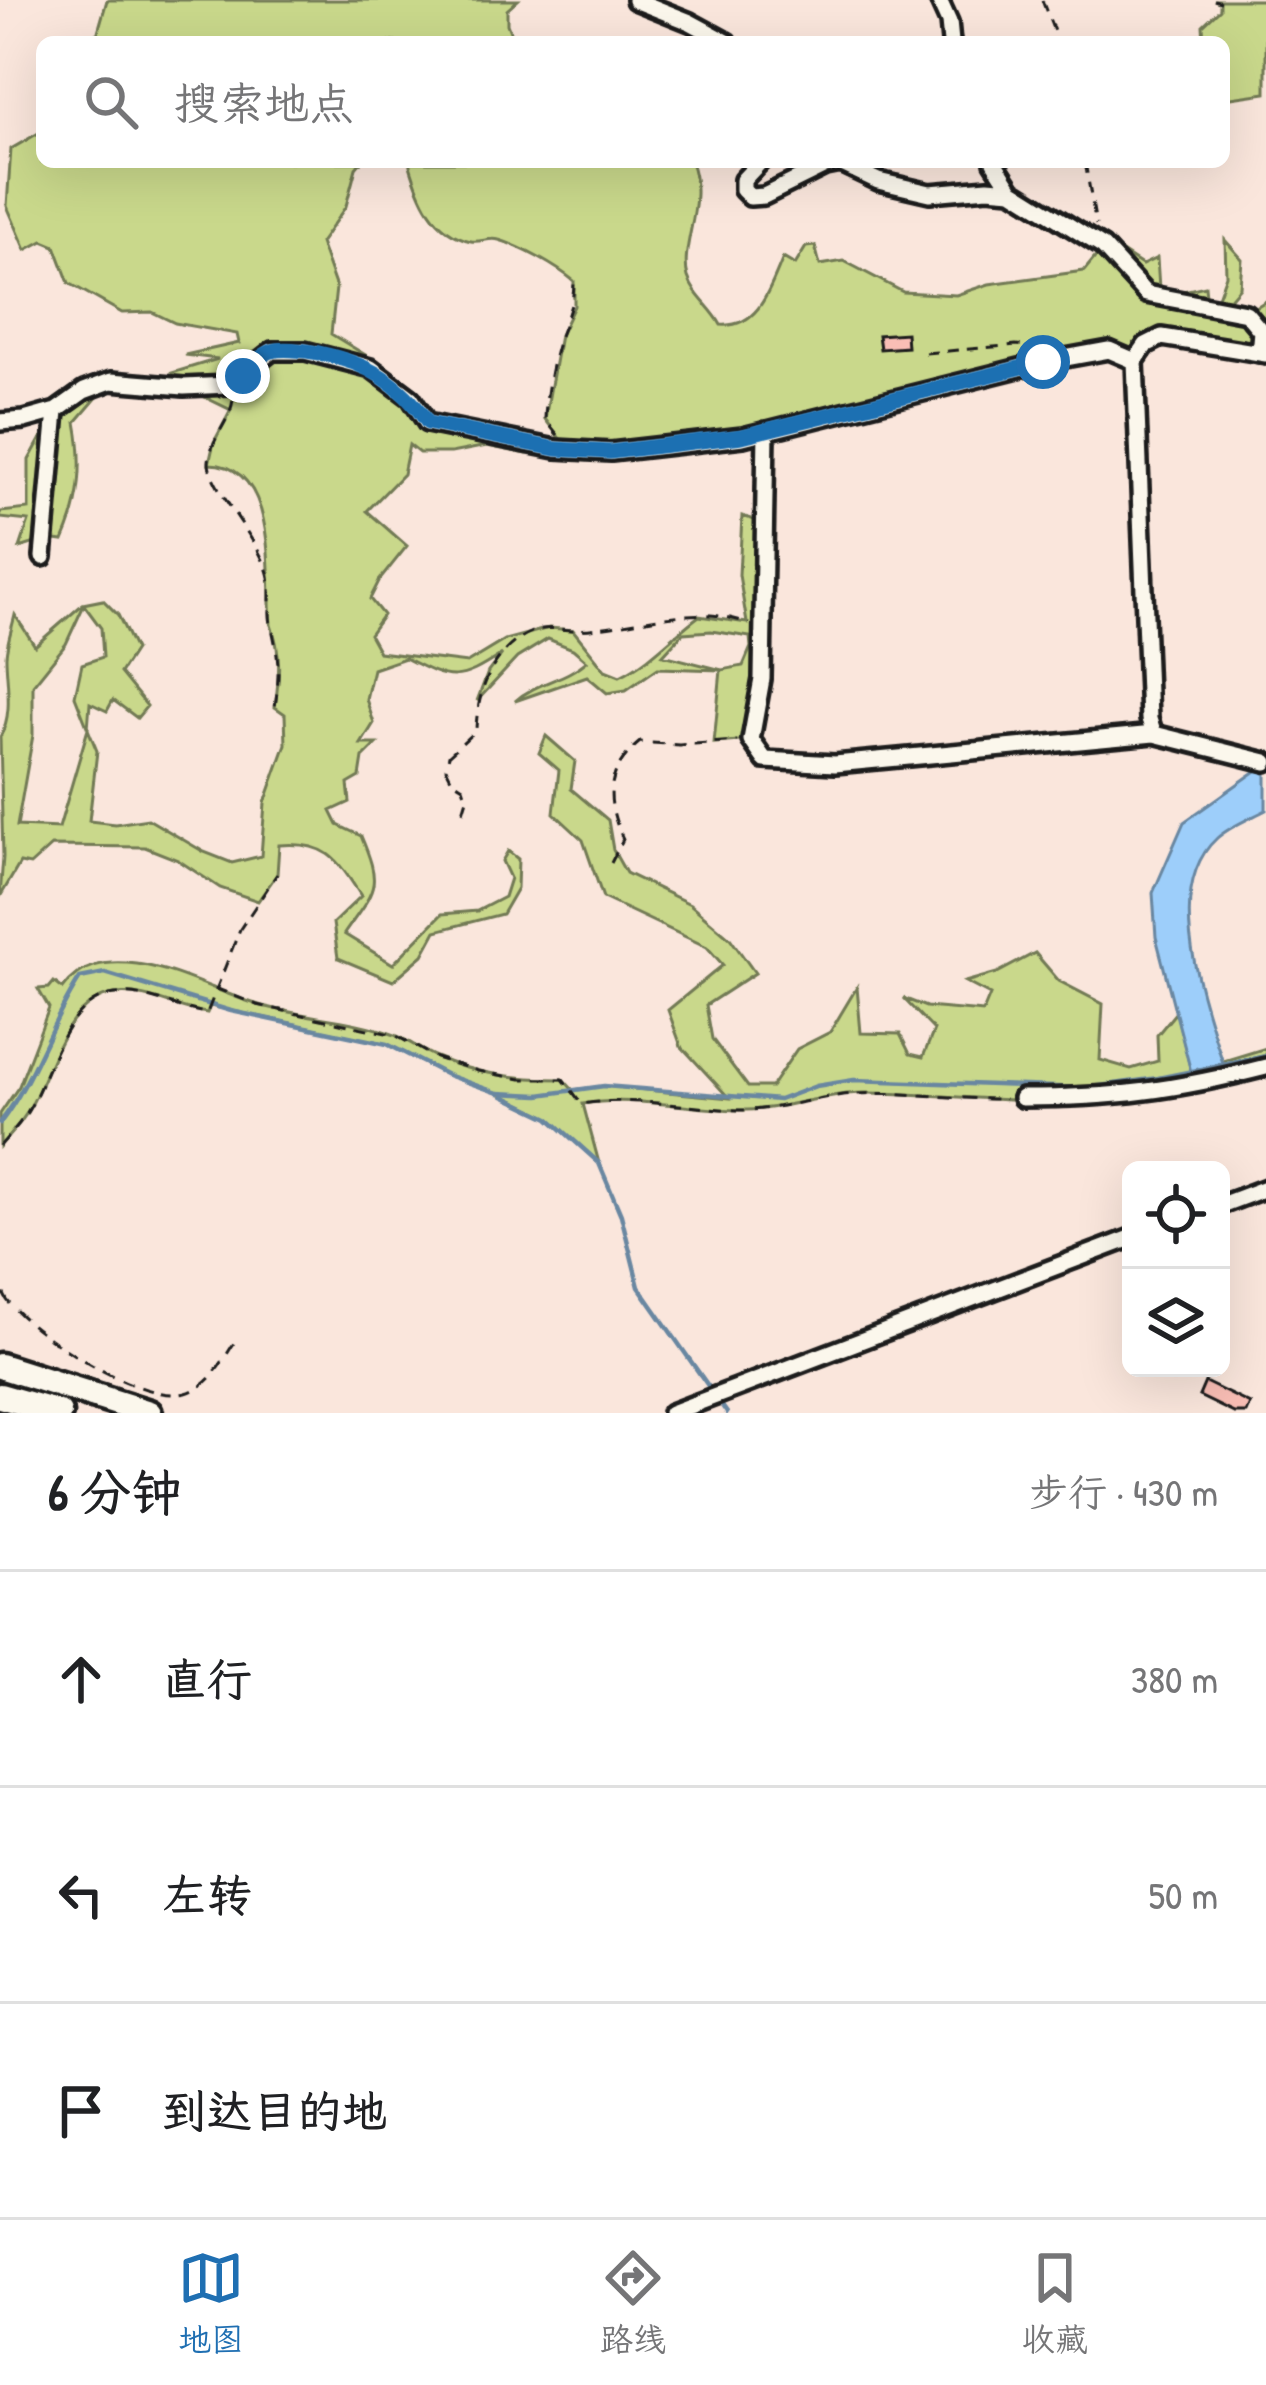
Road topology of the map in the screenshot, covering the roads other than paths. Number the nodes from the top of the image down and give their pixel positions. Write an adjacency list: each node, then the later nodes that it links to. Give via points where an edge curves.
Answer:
1 (635, 0): 3 (street)
2 (938, 0): 4 (street)
3 (716, 36)
4 (950, 36)
5 (754, 168): 6 (street, via 743,180 750,197)
6 (821, 168)
7 (851, 168): 9 (street, via 930,193)
8 (998, 168): 9 (street)
9 (1012, 190): 10 (street, via 1096,243 1146,294 1246,313 1261,331)
10 (1263, 353): 11 (street, via 1162,337)
11 (1135, 361): 14 (street, via 1108,350 1079,355); 16 (street)
12 (56, 411): 13 (street); 14 (street, via 111,381 229,385 272,351 305,351 371,368 411,398 428,423 584,453); 15 (street)
13 (0, 422)
14 (766, 430): 16 (street, via 762,679 751,740 765,760 798,764)
15 (43, 557)
16 (1154, 734): 17 (street)
17 (1266, 762)
18 (1266, 1067): 19 (street, via 1112,1098)
19 (1022, 1098)
20 (1266, 1188): 21 (street)
21 (1230, 1201)
22 (1122, 1241): 25 (street)
23 (0, 1366): 27 (highway)
24 (0, 1396): 26 (highway)
25 (677, 1411)
26 (59, 1413)
27 (149, 1413)

